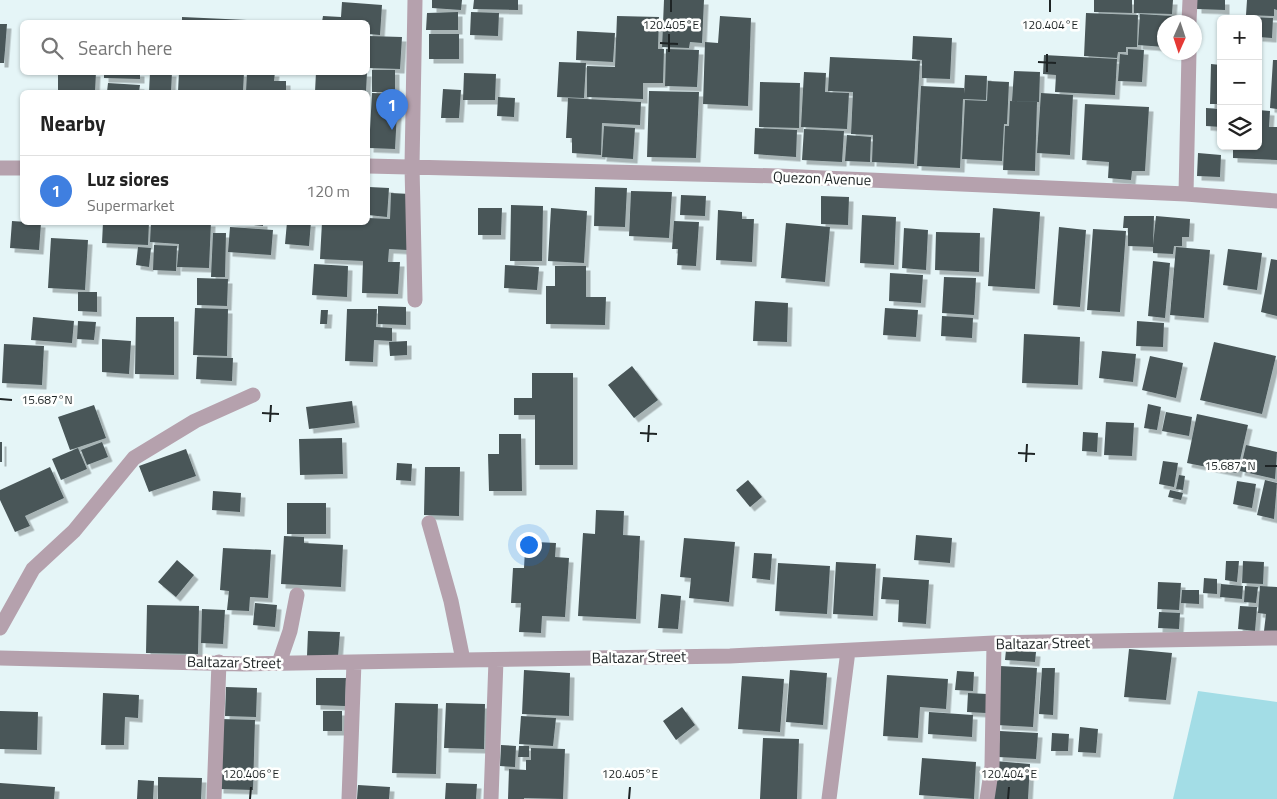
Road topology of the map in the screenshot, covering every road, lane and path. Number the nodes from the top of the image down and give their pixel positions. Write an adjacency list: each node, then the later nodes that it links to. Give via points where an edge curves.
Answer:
1 (415, 0): 6 (street)
2 (1190, 0): 3 (street)
3 (1189, 15)
4 (1189, 60): 9 (street)
5 (370, 166): 6 (street, Quezon Avenue)
6 (412, 166): 9 (street, Quezon Avenue, via 778,176); 11 (street)
7 (0, 168): 8 (street)
8 (20, 168)
9 (1186, 194): 10 (street, Quezon Avenue)
10 (1277, 201)
11 (415, 300)
12 (253, 395): 15 (street, via 195,421 134,458 74,532 33,569)
13 (429, 523): 20 (street)
14 (297, 595): 24 (street)
15 (0, 628)
16 (1277, 638): 17 (street, Baltazar Street)
17 (994, 644): 18 (street, Baltazar Street); 29 (street, via 993,731)
18 (848, 651): 21 (street, Baltazar Street); 28 (street)
19 (0, 658): 22 (street, Baltazar Street)
20 (464, 660): 21 (street, Baltazar Street); 23 (street, Baltazar Street)
21 (496, 660): 27 (street)
22 (218, 662): 24 (street, Baltazar Street); 25 (street)
23 (354, 662): 24 (street, Baltazar Street); 26 (street)
24 (280, 663)
25 (214, 799)
26 (349, 799)
27 (491, 799)
28 (829, 799)
29 (987, 799)

